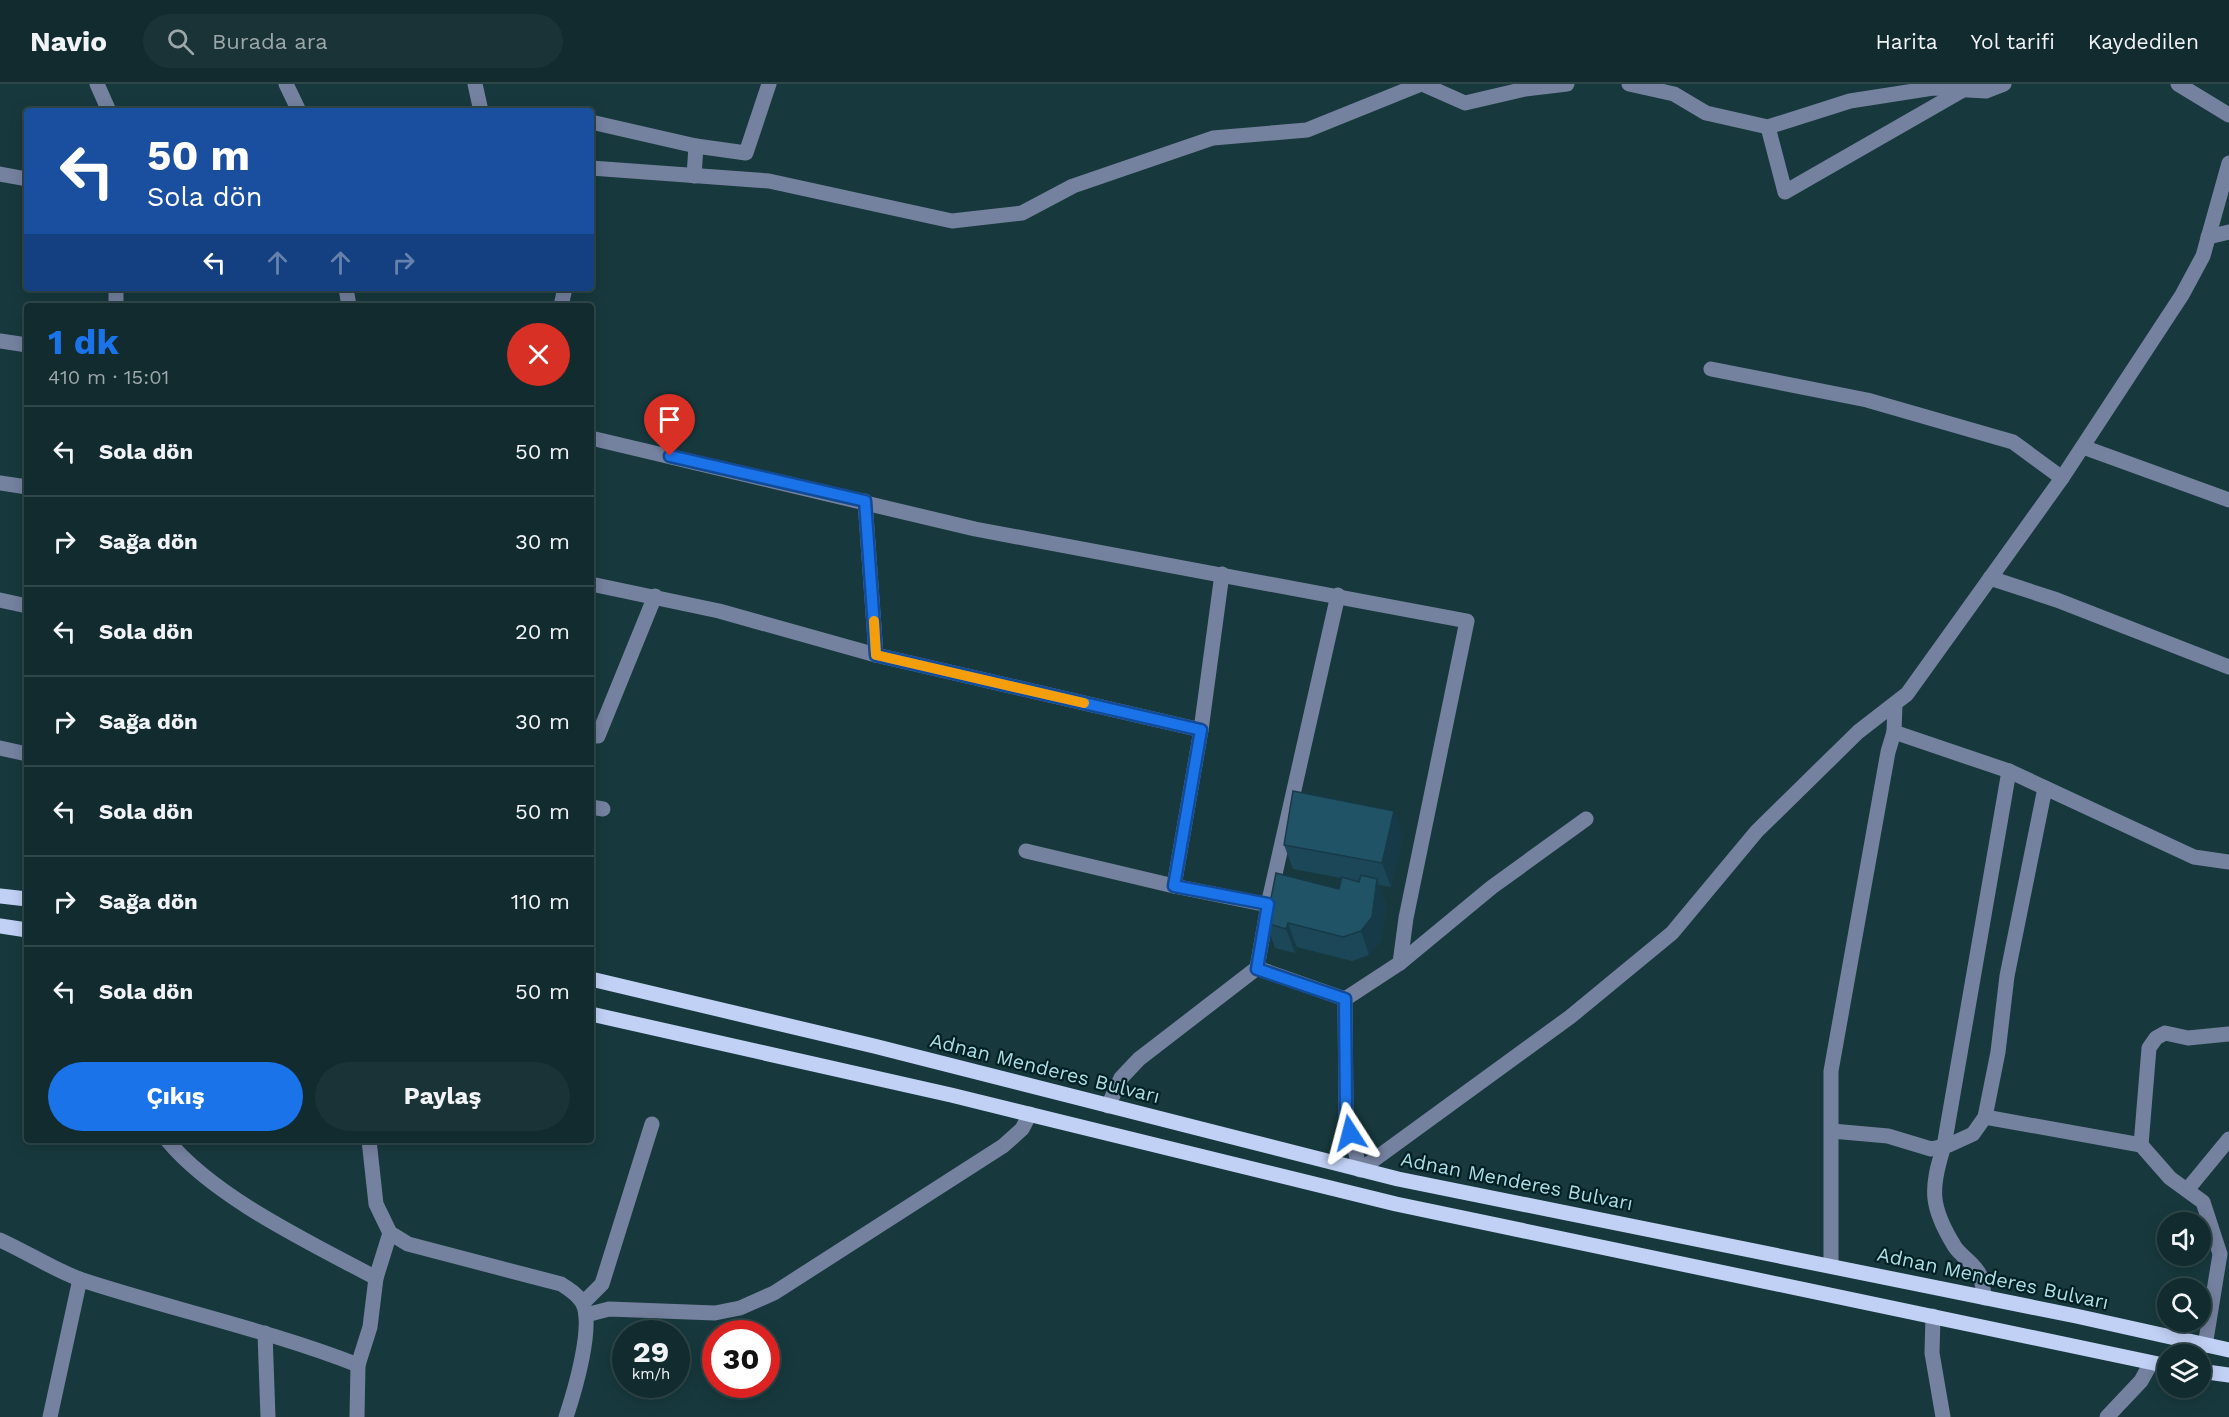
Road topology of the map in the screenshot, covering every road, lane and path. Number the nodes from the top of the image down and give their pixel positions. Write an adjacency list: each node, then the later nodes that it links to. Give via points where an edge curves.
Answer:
1 (97, 84): 11 (street)
2 (286, 84): 12 (street)
3 (475, 84): 13 (street)
4 (769, 84): 17 (street, via 746,153)
5 (1421, 84): 6 (street, via 1465,103); 21 (street, via 1307,130 1213,138 1073,186 1022,213 952,221 769,181)
6 (1567, 84)
7 (1629, 84): 16 (street, via 1674,94 1706,112)
8 (2004, 84): 10 (street, via 1986,91)
9 (2178, 84): 14 (street)
10 (1965, 90): 16 (street, via 1933,88 1850,101); 16 (street, via 1785,192)
11 (108, 108)
12 (298, 108)
13 (480, 108)
14 (2229, 115)
15 (594, 123): 17 (street)
16 (1768, 127)
17 (696, 146): 21 (street)
18 (2229, 163): 24 (street)
19 (594, 168): 21 (street)
20 (0, 174): 22 (street)
21 (694, 176)
22 (24, 178)
23 (2229, 232): 24 (street)
24 (2208, 237): 29 (street, via 2203,256 2182,296)
25 (0, 341): 26 (street)
26 (24, 345)
27 (1711, 369): 30 (street, via 1866,400 2013,442)
28 (594, 439): 34 (street)
29 (2083, 447): 30 (street); 33 (street)
30 (2062, 478): 36 (street)
31 (0, 483): 32 (street)
32 (24, 487)
33 (2229, 500)
34 (865, 501): 35 (street, via 975,529); 42 (street)
35 (1222, 574): 38 (street); 45 (street)
36 (1990, 578): 43 (street); 44 (street, via 1907,694)
37 (594, 585): 39 (street)
38 (1338, 595): 58 (street); 61 (street, via 1467,621)
39 (655, 596): 42 (street); 47 (street, via 598,736)
40 (0, 600): 41 (street)
41 (24, 605)
42 (876, 655): 45 (street)
43 (2229, 667)
44 (1895, 704): 46 (street); 77 (street, via 1858,732 1757,831 1672,933 1570,1017)
45 (1201, 730): 55 (street)
46 (1894, 732): 50 (street); 71 (street, via 1831,1071)
47 (594, 736)
48 (0, 748): 49 (street)
49 (24, 753)
50 (2009, 771): 51 (street); 76 (street)
51 (2044, 788): 54 (street, via 2194,856); 69 (street, via 2007,976)
52 (1586, 819): 61 (street, via 1492,887)
53 (1026, 851): 55 (street)
54 (2229, 862)
55 (1174, 886): 58 (street)
56 (0, 896): 57 (main road)
57 (24, 899)
58 (1268, 904): 62 (street)
59 (0, 926): 60 (main road)
60 (24, 930)
61 (1400, 963): 64 (street)
62 (1257, 969): 64 (street); 67 (street, via 1139,1059 1121,1078)
63 (594, 981): 67 (main road, Adnan Menderes Bulvarı)
64 (1345, 999): 77 (street, via 1346,1114)
65 (594, 1015): 68 (main road)
66 (2229, 1034): 75 (street, via 2188,1038 2165,1033 2156,1038 2150,1048)
67 (1108, 1106): 77 (main road, Adnan Menderes Bulvarı)
68 (1030, 1114): 86 (street, via 1022,1129 993,1152 774,1293 740,1308 714,1314); 87 (main road, via 1407,1207)
69 (1985, 1117): 75 (street); 76 (street, via 1972,1134)
70 (652, 1124): 86 (street, via 602,1284)
71 (1833, 1131): 76 (street, via 1888,1136 1930,1149); 81 (street)
72 (2229, 1139): 78 (street)
73 (169, 1143): 82 (street, via 248,1208)
74 (369, 1143): 79 (street, via 376,1204)
75 (2141, 1145): 78 (street, via 2170,1178)
76 (1944, 1146): 85 (street, via 1934,1180 1935,1202 1956,1248 1979,1273)
77 (1360, 1170): 81 (main road, Adnan Menderes Bulvarı)
78 (2187, 1190): 84 (street, via 2203,1202 2215,1233)
79 (390, 1233): 82 (street); 86 (street, via 417,1247 561,1284 573,1291)
80 (0, 1240): 83 (street)
81 (1831, 1266): 85 (main road, Adnan Menderes Bulvarı)
82 (376, 1278): 95 (street, via 370,1327)
83 (80, 1279): 88 (street); 98 (street)
84 (2221, 1292): 90 (street)
85 (1985, 1298): 89 (main road, Adnan Menderes Bulvarı)
86 (585, 1309): 101 (street, via 586,1330)
87 (1934, 1316): 93 (main road); 102 (street, via 1932,1353)
88 (265, 1333): 95 (street); 99 (street)
89 (2196, 1344)
90 (2206, 1344)
91 (2211, 1347): 92 (main road, Adnan Menderes Bulvarı)
92 (2229, 1350)
93 (2151, 1363): 94 (main road); 103 (street, via 2141,1381)
94 (2157, 1364)
95 (358, 1365): 100 (street)
96 (2211, 1373): 97 (main road)
97 (2229, 1376)
98 (50, 1417)
99 (268, 1417)
100 (357, 1417)
101 (566, 1417)
102 (1943, 1417)
103 (2107, 1417)

